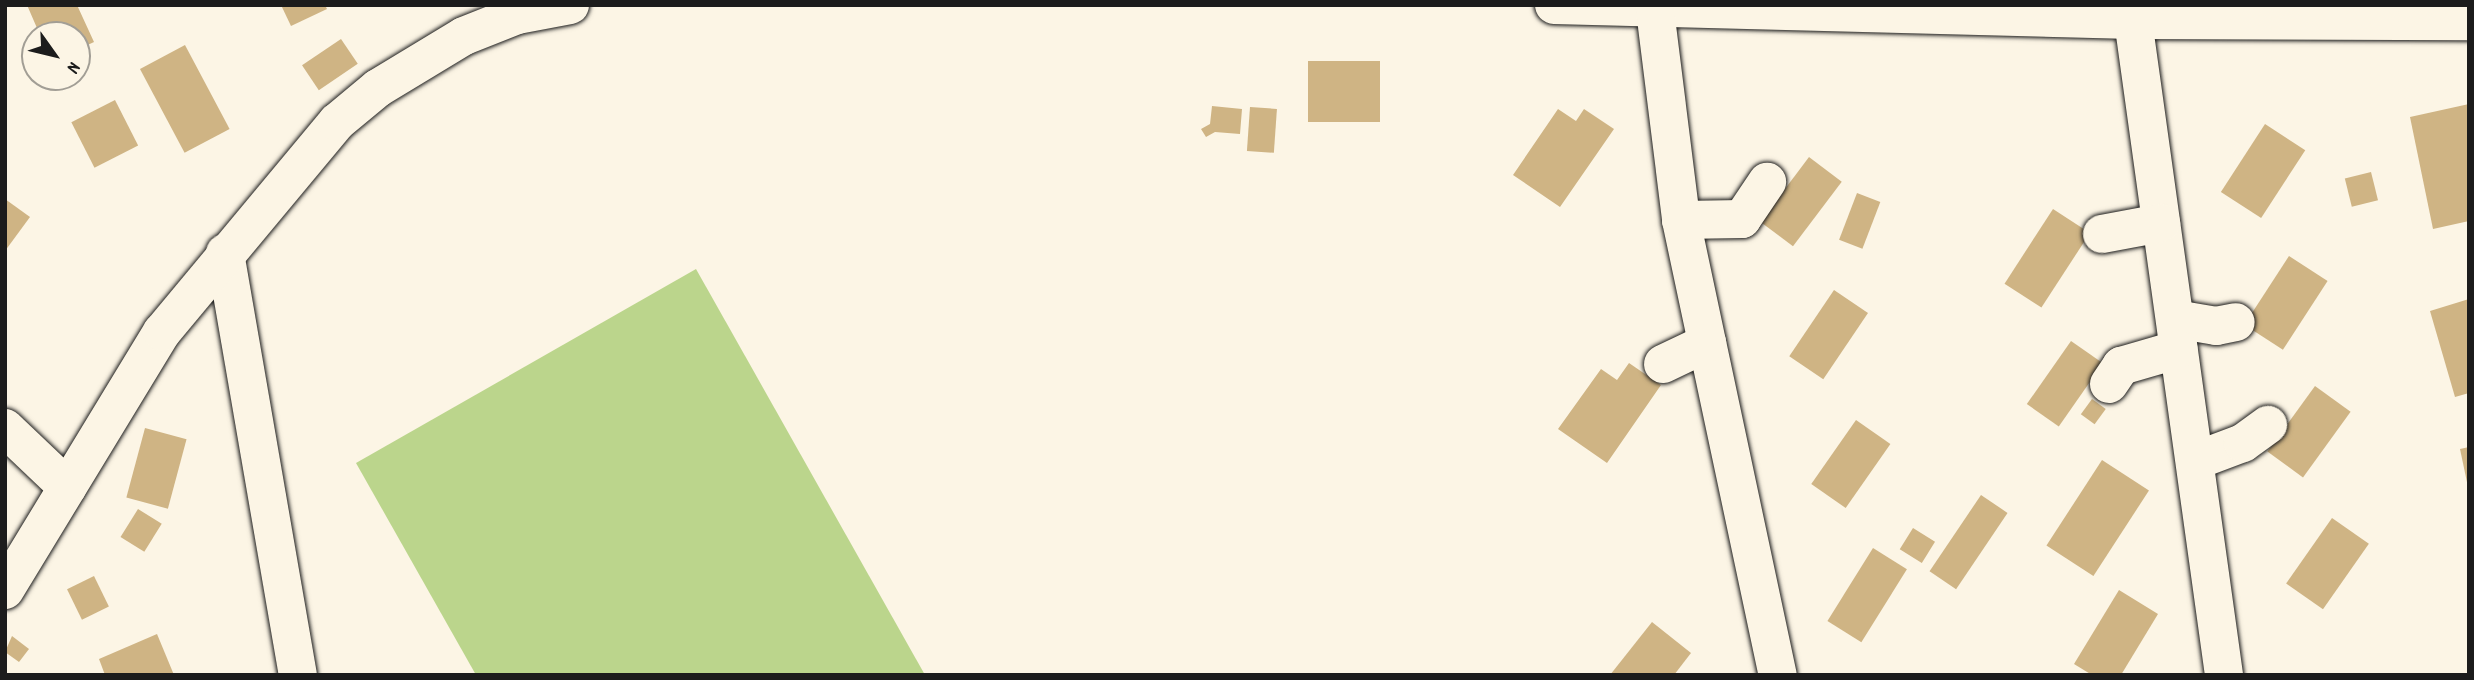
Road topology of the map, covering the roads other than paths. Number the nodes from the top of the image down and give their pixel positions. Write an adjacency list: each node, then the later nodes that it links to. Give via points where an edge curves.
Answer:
1 (570, 5): 12 (street, via 517,15 464,36 378,88 337,122)
2 (1554, 5): 3 (street)
3 (1655, 10): 4 (street); 9 (street)
4 (1972, 11): 6 (street)
5 (2391, 13): 6 (street); 7 (street)
6 (2133, 20): 10 (street)
7 (2469, 20)
8 (1767, 182): 9 (street, via 1742,219)
9 (1681, 220): 15 (street)
10 (2161, 223): 11 (street); 14 (street)
11 (2102, 234)
12 (225, 253): 21 (street, via 162,332); 23 (street)
13 (2236, 321): 14 (street)
14 (2177, 334): 17 (street, via 2121,366); 20 (street)
15 (1707, 342): 16 (street); 24 (street)
16 (1663, 364)
17 (2109, 384)
18 (2268, 425): 20 (street, via 2243,443)
19 (5, 428): 21 (street)
20 (2194, 461): 25 (street)
21 (67, 487): 22 (street)
22 (5, 590)
23 (298, 675)
24 (1778, 675)
25 (2224, 675)

